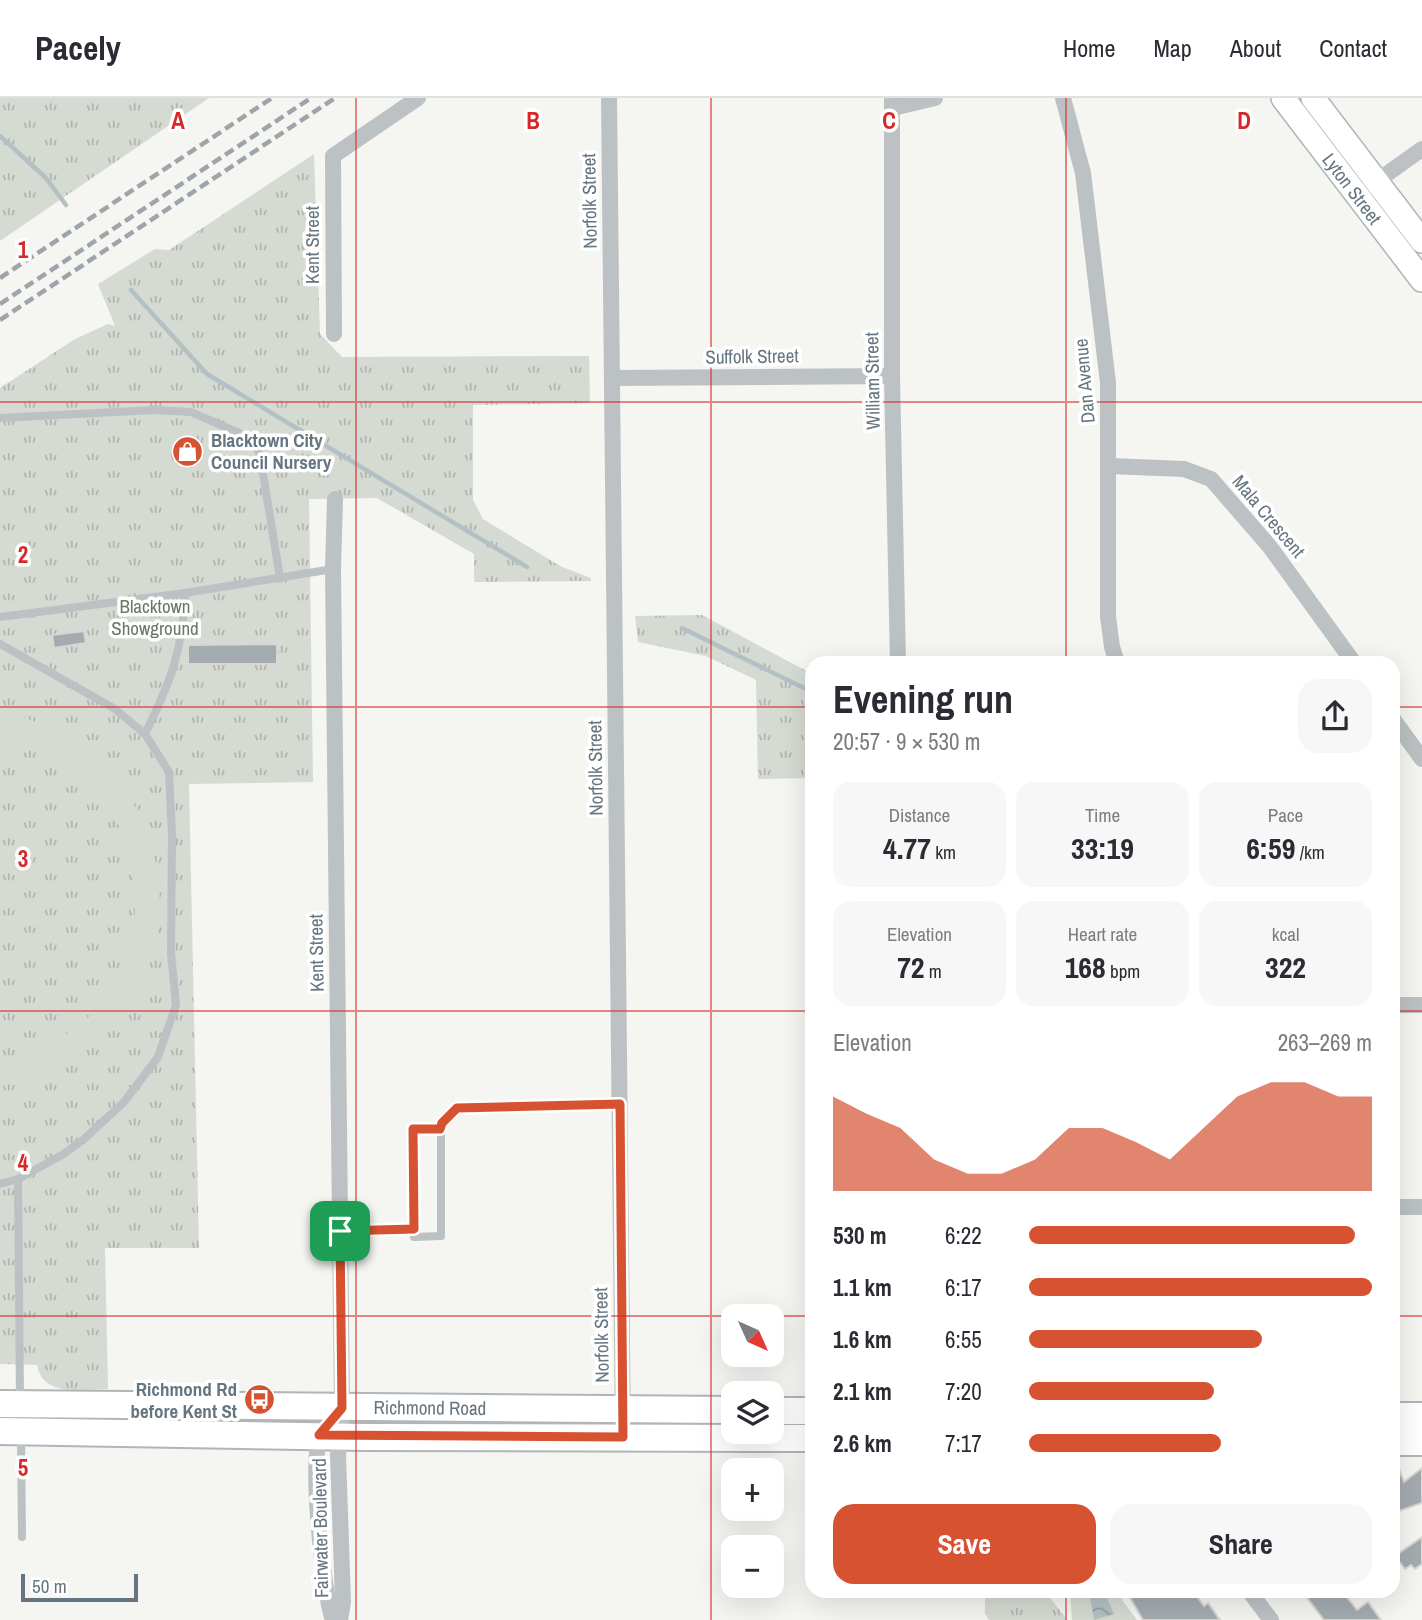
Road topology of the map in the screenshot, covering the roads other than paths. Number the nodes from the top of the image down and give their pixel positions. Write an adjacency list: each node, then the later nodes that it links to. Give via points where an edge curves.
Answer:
1 (418, 98): 13 (street, Kent Street, via 333,156)
2 (609, 98): 15 (street, Norfolk Street)
3 (935, 98): 7 (street)
4 (1063, 98): 17 (street, Dan Avenue, via 1083,173 1108,383)
5 (1283, 98): 10 (main road, Lyton Street)
6 (1313, 98): 9 (main road, Lyton Street)
7 (892, 103): 14 (street, William Street)
8 (1422, 149): 9 (street)
9 (1377, 181): 10 (street); 11 (main road, Lyton Street)
10 (1357, 196): 12 (main road, Lyton Street)
11 (1422, 241)
12 (1422, 280)
13 (334, 334)
14 (892, 376): 15 (street, Suffolk Street); 24 (street, William Street)
15 (612, 378): 32 (street, Norfolk Street)
16 (0, 418): 20 (lane, via 191,412 246,436 260,455)
17 (1110, 466): 25 (street, Dan Avenue, via 1108,616); 26 (street, Mala Crescent, via 1184,469 1211,479 1270,547)
18 (335, 499): 19 (street, Kent Street)
19 (333, 569): 20 (lane); 39 (street, Kent Street)
20 (280, 578): 21 (lane)
21 (185, 593): 22 (lane); 28 (lane, via 178,657)
22 (0, 617)
23 (0, 644): 28 (lane, via 115,709)
24 (898, 656)
25 (1115, 656)
26 (1348, 656)
27 (1400, 729): 29 (street)
28 (145, 734): 34 (lane, via 169,772 176,1005 158,1057 124,1102 83,1140)
29 (1422, 759)
30 (1400, 1004): 31 (street)
31 (1422, 1005)
32 (620, 1104): 33 (lane, via 457,1108); 42 (street, Norfolk Street)
33 (440, 1129): 38 (lane, via 413,1129); 38 (lane, via 441,1236 414,1237)
34 (18, 1179): 35 (lane); 40 (lane)
35 (0, 1184)
36 (1400, 1207): 37 (street)
37 (1422, 1207)
38 (414, 1229): 39 (lane)
39 (340, 1231): 41 (street, Kent Street)
40 (10, 1404): 41 (main road, Richmond Road); 48 (lane)
41 (342, 1408): 42 (main road, Richmond Road); 49 (street, Kent Street)
42 (623, 1410): 43 (main road, Richmond Road); 50 (street, Norfolk Street)
43 (721, 1410)
44 (784, 1411): 45 (main road)
45 (805, 1411)
46 (1400, 1416): 47 (main road)
47 (1422, 1416)
48 (11, 1431): 49 (main road, Richmond Road); 54 (lane)
49 (330, 1435): 50 (main road, Richmond Road); 56 (street, via 317,1510 327,1604); 57 (street, Fairwater Boulevard, via 338,1455)
50 (623, 1437): 51 (main road, Richmond Road)
51 (805, 1438)
52 (1400, 1442): 53 (main road)
53 (1422, 1442)
54 (22, 1537)
55 (1254, 1598): 58 (street)
56 (333, 1620)
57 (341, 1620)
58 (1271, 1620)

